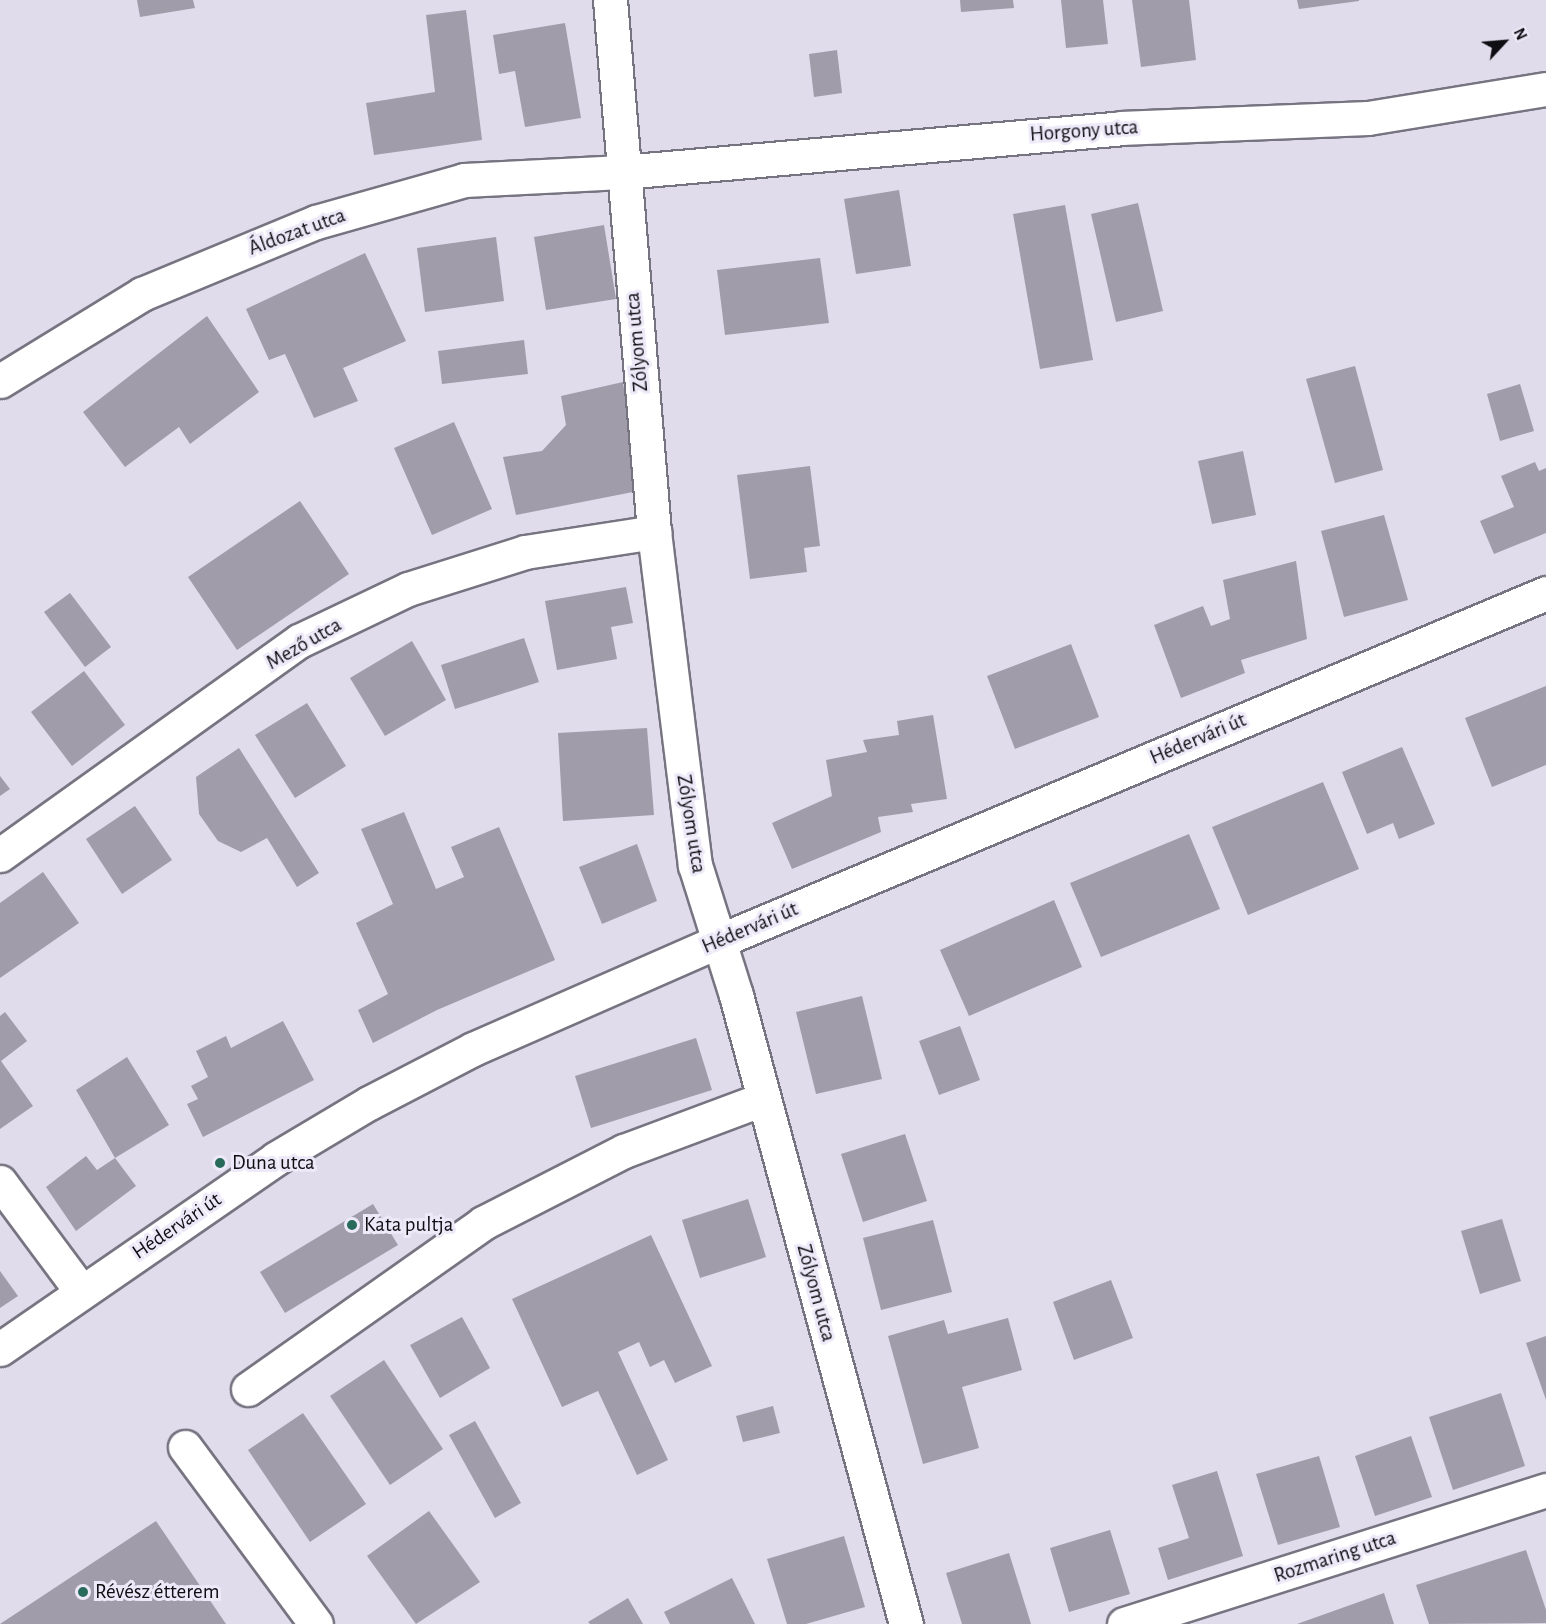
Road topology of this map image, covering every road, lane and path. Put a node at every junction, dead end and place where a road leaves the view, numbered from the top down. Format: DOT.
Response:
graph roads {
  1 [pos="610,0"];
  2 [pos="1546,89"];
  3 [pos="622,172"];
  4 [pos="0,381"];
  5 [pos="654,531"];
  6 [pos="1546,593"];
  7 [pos="0,855"];
  8 [pos="719,941"];
  9 [pos="764,1099"];
  10 [pos="0,1182"];
  11 [pos="81,1291"];
  12 [pos="0,1348"];
  13 [pos="248,1389"];
  14 [pos="184,1447"];
  15 [pos="1546,1490"];
  16 [pos="316,1624"];
  17 [pos="906,1624"];
  18 [pos="1124,1624"];
  1 -- 3 [label="street, Zólyom utca"];
  2 -- 3 [label="street, Horgony utca"];
  3 -- 4 [label="street, Áldozat utca"];
  3 -- 5 [label="street, Zólyom utca"];
  5 -- 7 [label="street, Mező utca"];
  5 -- 8 [label="street, Zólyom utca"];
  6 -- 8 [label="street, Hédervári út"];
  8 -- 9 [label="street, Zólyom utca"];
  8 -- 11 [label="street, Hédervári út"];
  9 -- 13 [label="street"];
  9 -- 17 [label="street, Zólyom utca"];
  10 -- 11 [label="street"];
  11 -- 12 [label="street, Hédervári út"];
  14 -- 16 [label="street"];
  15 -- 18 [label="street, Rozmaring utca"];
}
